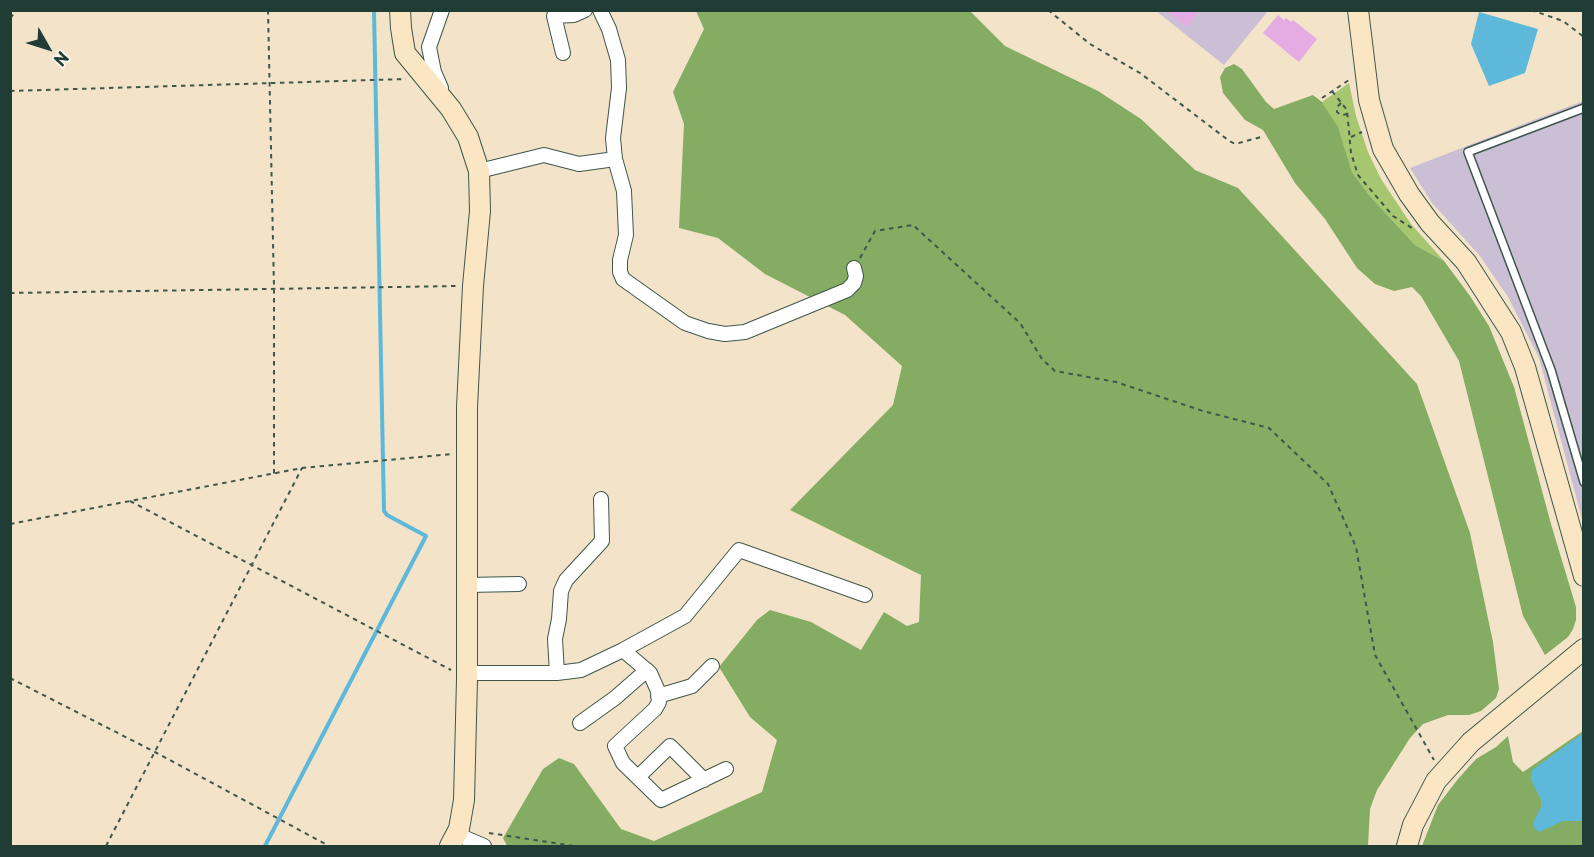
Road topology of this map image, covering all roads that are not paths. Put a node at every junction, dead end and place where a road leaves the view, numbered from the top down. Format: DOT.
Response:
graph roads {
  1 [pos="400,10"];
  2 [pos="442,10"];
  3 [pos="585,10"];
  4 [pos="600,10"];
  5 [pos="1358,10"];
  6 [pos="562,53"];
  7 [pos="447,102"];
  8 [pos="1584,108"];
  9 [pos="615,159"];
  10 [pos="479,171"];
  11 [pos="854,268"];
  12 [pos="1584,482"];
  13 [pos="601,499"];
  14 [pos="1584,576"];
  15 [pos="519,584"];
  16 [pos="466,585"];
  17 [pos="865,595"];
  18 [pos="1584,649"];
  19 [pos="623,650"];
  20 [pos="711,666"];
  21 [pos="647,670"];
  22 [pos="557,673"];
  23 [pos="466,676"];
  24 [pos="658,696"];
  25 [pos="580,723"];
  26 [pos="726,769"];
  27 [pos="638,777"];
  28 [pos="704,780"];
  29 [pos="455,836"];
  30 [pos="484,846"];
  31 [pos="1407,846"];
  1 -- 7 [label="street"];
  2 -- 7 [label="street"];
  3 -- 6 [label="street"];
  4 -- 9 [label="street"];
  5 -- 14 [label="street"];
  7 -- 10 [label="street"];
  8 -- 12 [label="lane"];
  9 -- 10 [label="street"];
  9 -- 11 [label="street"];
  10 -- 16 [label="street"];
  13 -- 22 [label="street"];
  15 -- 16 [label="street"];
  16 -- 23 [label="street"];
  17 -- 19 [label="street"];
  18 -- 31 [label="street"];
  19 -- 21 [label="street"];
  19 -- 22 [label="street"];
  20 -- 24 [label="street"];
  21 -- 24 [label="street"];
  21 -- 25 [label="street"];
  22 -- 23 [label="street"];
  23 -- 29 [label="street"];
  24 -- 27 [label="street"];
  26 -- 28 [label="street"];
  27 -- 28 [label="street"];
  27 -- 28 [label="street"];
  29 -- 30 [label="street"];
}
